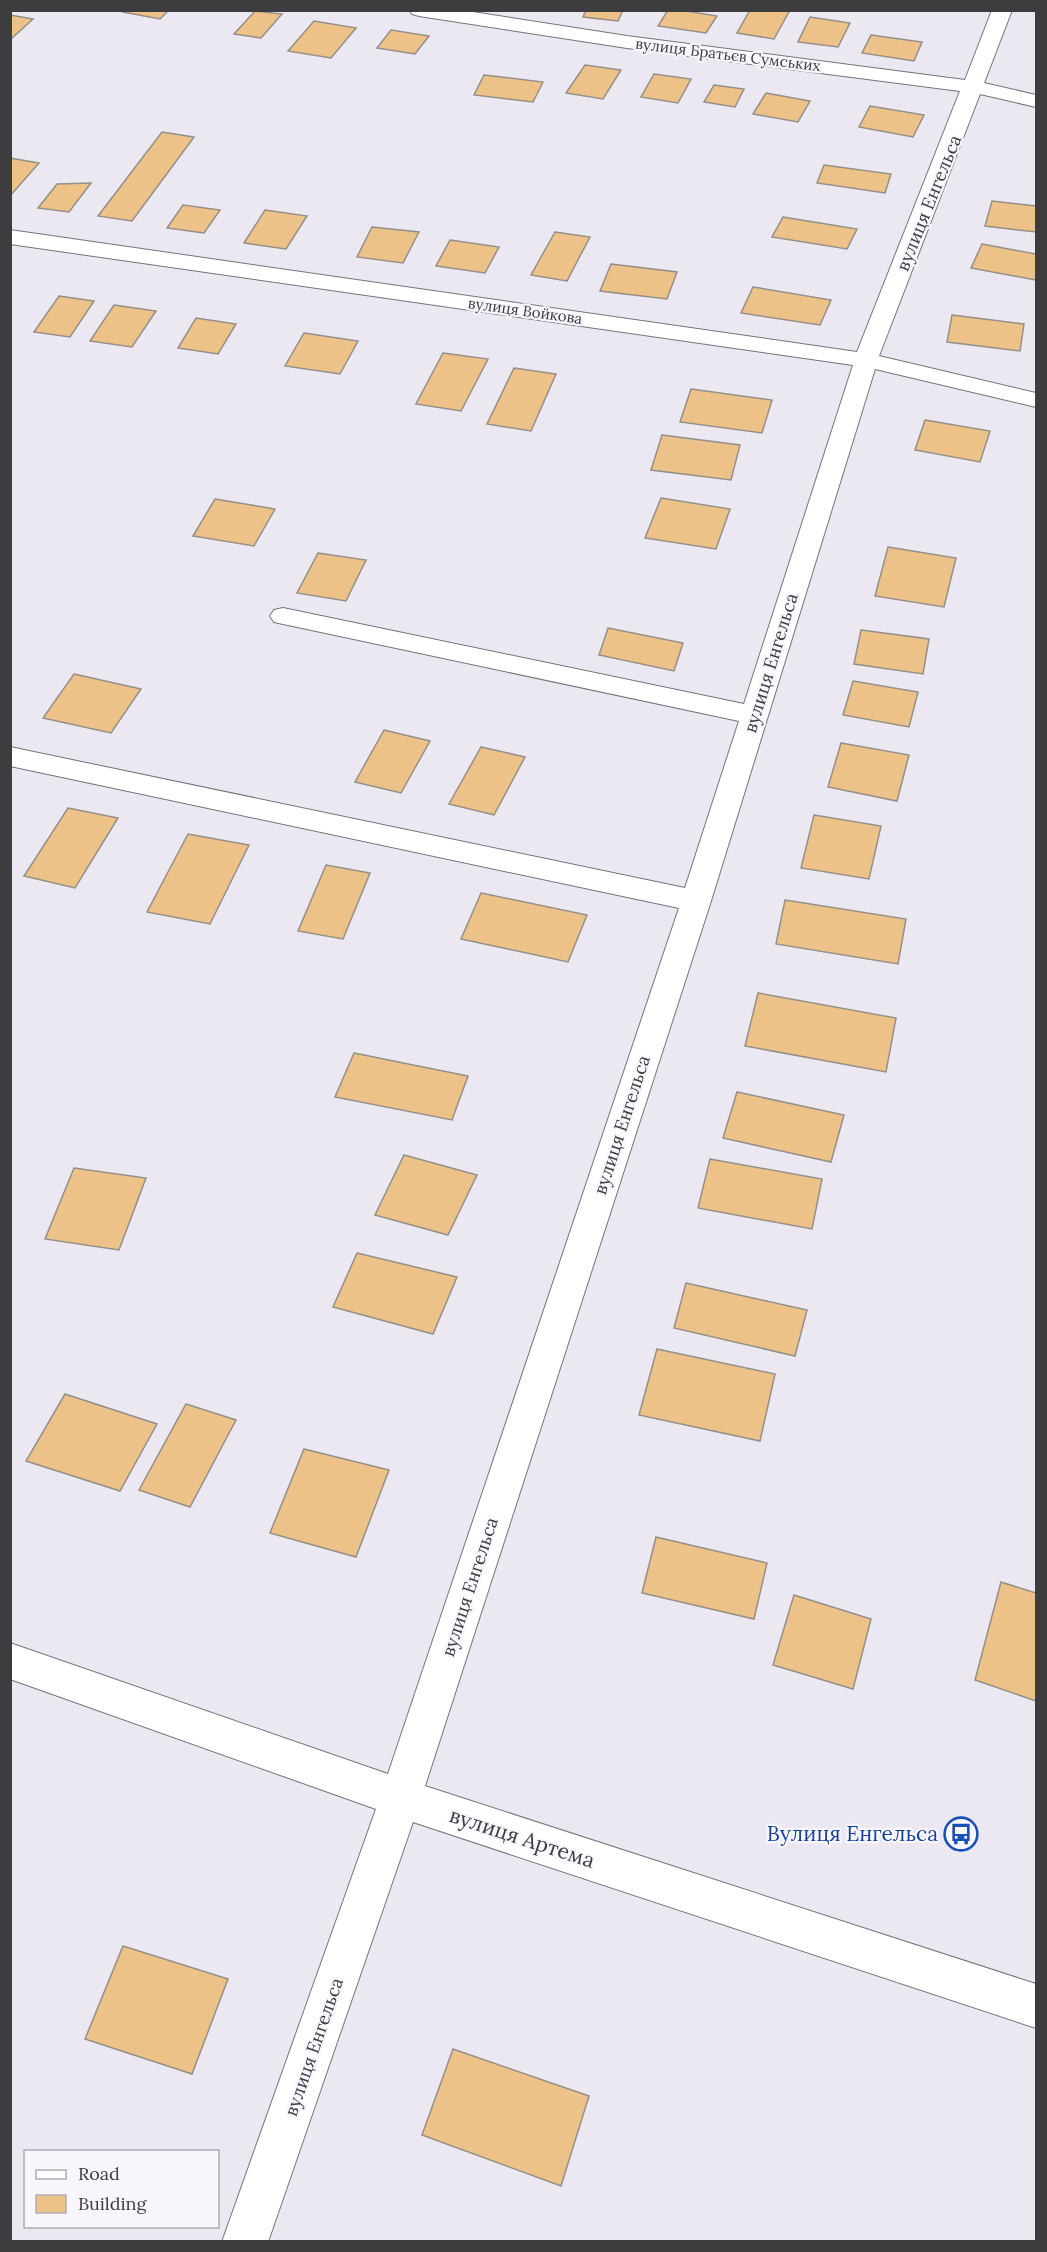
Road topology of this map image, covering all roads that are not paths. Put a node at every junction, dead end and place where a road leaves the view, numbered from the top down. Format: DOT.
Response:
graph roads {
  1 [pos="419,10"];
  2 [pos="1002,10"];
  3 [pos="975,87"];
  4 [pos="1036,101"];
  5 [pos="10,237"];
  6 [pos="866,360"];
  7 [pos="1036,400"];
  8 [pos="283,616"];
  9 [pos="755,715"];
  10 [pos="10,756"];
  11 [pos="696,902"];
  12 [pos="10,1661"];
  13 [pos="401,1798"];
  14 [pos="1036,2006"];
  15 [pos="246,2241"];
  1 -- 3 [label="street, вулиця Братьєв Сумських"];
  2 -- 3 [label="street, вулиця Енгельса"];
  3 -- 4 [label="street, вулиця Братьєв Сумських"];
  3 -- 6 [label="street, вулиця Енгельса"];
  5 -- 6 [label="street, вулиця Войкова"];
  6 -- 7 [label="street, вулиця Войкова"];
  6 -- 9 [label="street, вулиця Енгельса"];
  8 -- 9 [label="street"];
  9 -- 11 [label="street, вулиця Енгельса"];
  10 -- 11 [label="street"];
  11 -- 13 [label="street, вулиця Енгельса"];
  12 -- 13 [label="street, вулиця Артема"];
  13 -- 14 [label="street, вулиця Артема"];
  13 -- 15 [label="street, вулиця Енгельса"];
}
